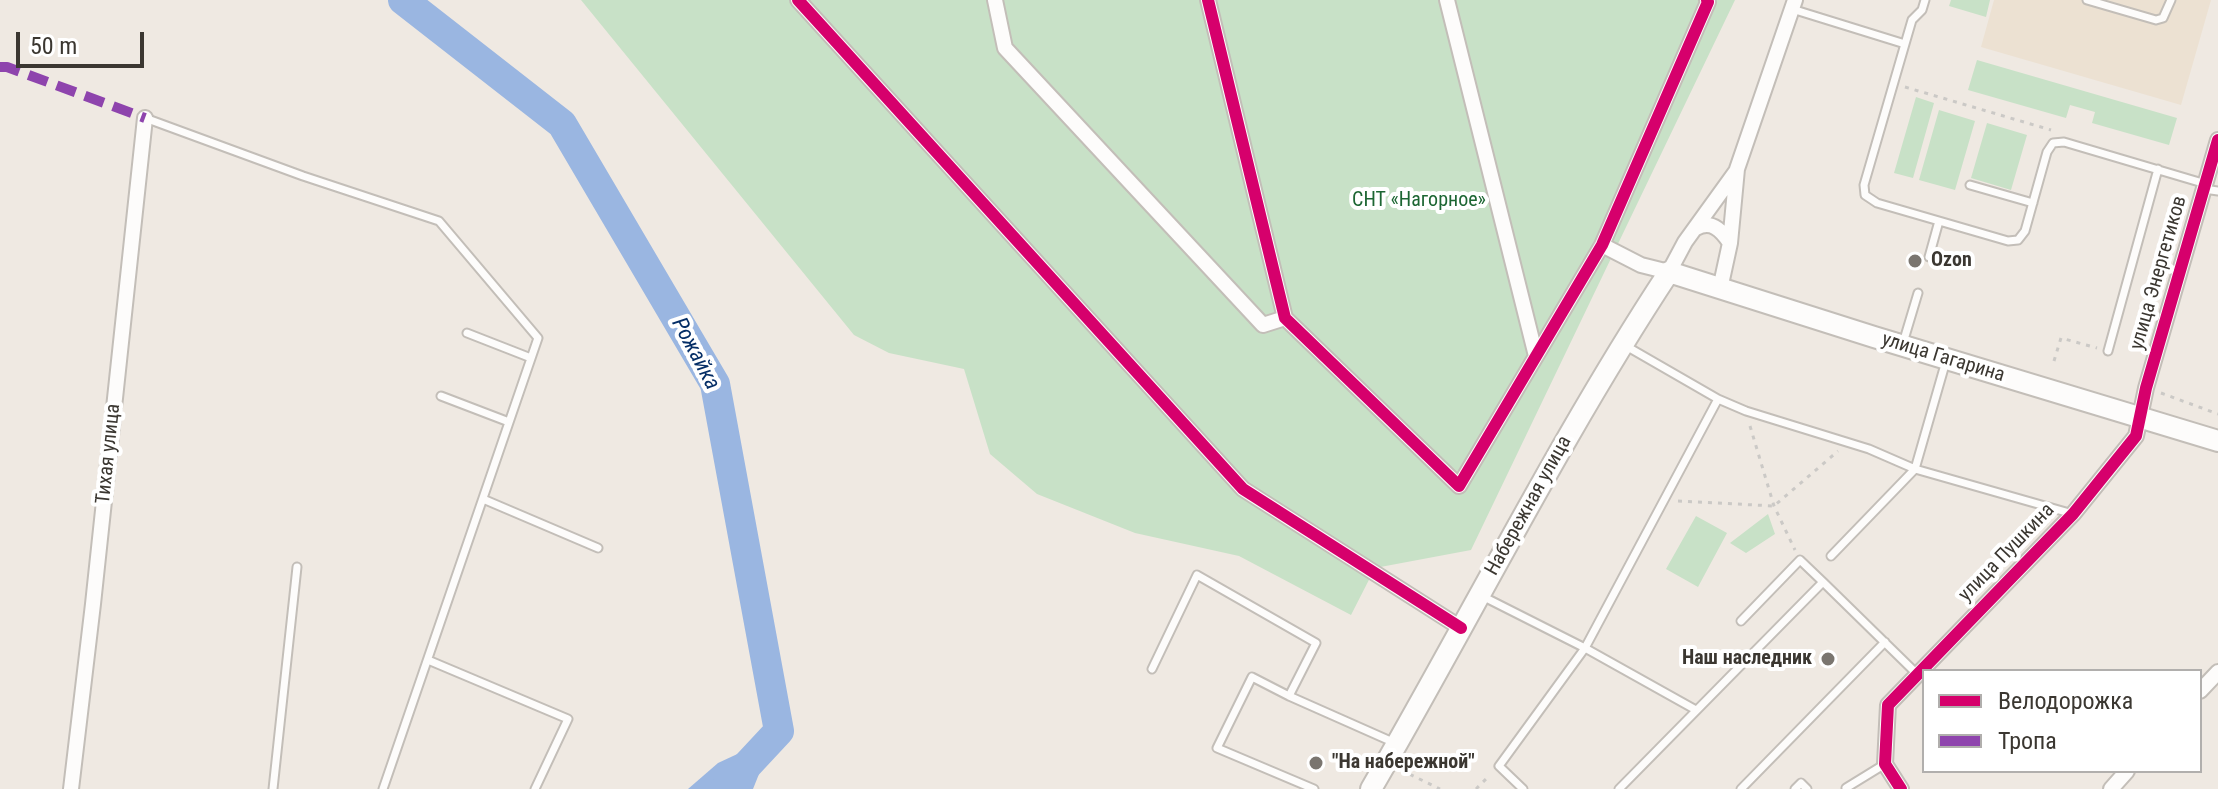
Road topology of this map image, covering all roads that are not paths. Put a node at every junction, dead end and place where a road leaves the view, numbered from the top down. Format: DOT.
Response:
graph roads {
  1 [pos="798,0"];
  2 [pos="995,0"];
  3 [pos="1208,0"];
  4 [pos="1447,0"];
  5 [pos="1707,0"];
  6 [pos="1925,0"];
  7 [pos="2087,0"];
  8 [pos="2171,0"];
  9 [pos="1793,5"];
  10 [pos="1905,44"];
  11 [pos="145,118"];
  12 [pos="2218,140"];
  13 [pos="1737,169"];
  14 [pos="2158,169"];
  15 [pos="1970,185"];
  16 [pos="2209,188"];
  17 [pos="2033,203"];
  18 [pos="1939,221"];
  19 [pos="1696,228"];
  20 [pos="1730,243"];
  21 [pos="1602,245"];
  22 [pos="1929,257"];
  23 [pos="1669,272"];
  24 [pos="1720,289"];
  25 [pos="1918,293"];
  26 [pos="1285,318"];
  27 [pos="467,333"];
  28 [pos="1622,344"];
  29 [pos="1903,346"];
  30 [pos="2108,351"];
  31 [pos="1536,356"];
  32 [pos="531,358"];
  33 [pos="1946,359"];
  34 [pos="441,396"];
  35 [pos="1718,399"];
  36 [pos="2141,417"];
  37 [pos="509,422"];
  38 [pos="2218,441"];
  39 [pos="1915,469"];
  40 [pos="483,499"];
  41 [pos="2073,514"];
  42 [pos="598,548"];
  43 [pos="1831,556"];
  44 [pos="297,567"];
  45 [pos="1823,582"];
  46 [pos="1480,595"];
  47 [pos="1741,621"];
  48 [pos="1461,628"];
  49 [pos="1885,642"];
  50 [pos="1585,648"];
  51 [pos="428,660"];
  52 [pos="1152,669"];
  53 [pos="2218,672"];
  54 [pos="1917,674"];
  55 [pos="2202,689"];
  56 [pos="1289,696"];
  57 [pos="1696,710"];
  58 [pos="1392,753"];
  59 [pos="1885,764"];
  60 [pos="2125,773"];
  61 [pos="1846,788"];
  62 [pos="71,789"];
  63 [pos="273,789"];
  64 [pos="383,789"];
  65 [pos="535,789"];
  66 [pos="1314,789"];
  67 [pos="1371,789"];
  68 [pos="1523,789"];
  69 [pos="1619,789"];
  70 [pos="1741,789"];
  71 [pos="1795,789"];
  72 [pos="1807,789"];
  73 [pos="1901,789"];
  74 [pos="2111,789"];
  1 -- 48 [label="street"];
  2 -- 26 [label="street"];
  3 -- 26 [label="street"];
  4 -- 31 [label="street"];
  5 -- 21 [label="street"];
  6 -- 10 [label="lane"];
  7 -- 8 [label="lane"];
  9 -- 10 [label="lane"];
  9 -- 13 [label="street, Набережная улица"];
  10 -- 18 [label="lane"];
  11 -- 32 [label="lane"];
  11 -- 62 [label="street, Тихая улица"];
  12 -- 16 [label="street, улица Энергетиков"];
  13 -- 19 [label="street, Набережная улица"];
  13 -- 20 [label="street, Набережная улица"];
  14 -- 16 [label="lane"];
  14 -- 17 [label="lane"];
  14 -- 30 [label="lane"];
  15 -- 17 [label="lane"];
  16 -- 36 [label="street, улица Энергетиков"];
  17 -- 18 [label="lane"];
  18 -- 22 [label="lane"];
  19 -- 20 [label="street"];
  19 -- 23 [label="street, Набережная улица"];
  20 -- 24 [label="street, Набережная улица"];
  21 -- 23 [label="street"];
  21 -- 31 [label="street"];
  23 -- 24 [label="street, улица Гагарина"];
  23 -- 28 [label="street, Набережная улица"];
  24 -- 29 [label="street, улица Гагарина"];
  25 -- 29 [label="lane"];
  26 -- 31 [label="street"];
  27 -- 32 [label="lane"];
  28 -- 35 [label="lane"];
  28 -- 46 [label="street, Набережная улица"];
  29 -- 33 [label="street, улица Гагарина"];
  32 -- 37 [label="lane"];
  33 -- 36 [label="street, улица Гагарина"];
  33 -- 39 [label="lane"];
  34 -- 37 [label="lane"];
  35 -- 39 [label="lane"];
  35 -- 50 [label="lane"];
  36 -- 38 [label="street, улица Гагарина"];
  36 -- 41 [label="street, улица Пушкина"];
  37 -- 40 [label="lane"];
  39 -- 41 [label="lane"];
  39 -- 43 [label="lane"];
  40 -- 42 [label="lane"];
  40 -- 51 [label="lane"];
  41 -- 54 [label="street, улица Пушкина"];
  44 -- 63 [label="lane"];
  45 -- 47 [label="lane"];
  45 -- 49 [label="lane"];
  45 -- 57 [label="lane"];
  46 -- 48 [label="street, Набережная улица"];
  46 -- 50 [label="lane"];
  48 -- 58 [label="street, Набережная улица"];
  49 -- 54 [label="lane"];
  49 -- 70 [label="lane"];
  50 -- 57 [label="lane"];
  50 -- 68 [label="lane"];
  51 -- 64 [label="lane"];
  51 -- 65 [label="lane"];
  52 -- 56 [label="lane"];
  53 -- 55 [label="street"];
  54 -- 59 [label="street, улица Пушкина"];
  56 -- 58 [label="lane"];
  56 -- 66 [label="lane"];
  57 -- 69 [label="lane"];
  58 -- 67 [label="street, Набережная улица"];
  59 -- 61 [label="lane"];
  59 -- 73 [label="street"];
  60 -- 74 [label="street"];
  71 -- 72 [label="lane"];
}
